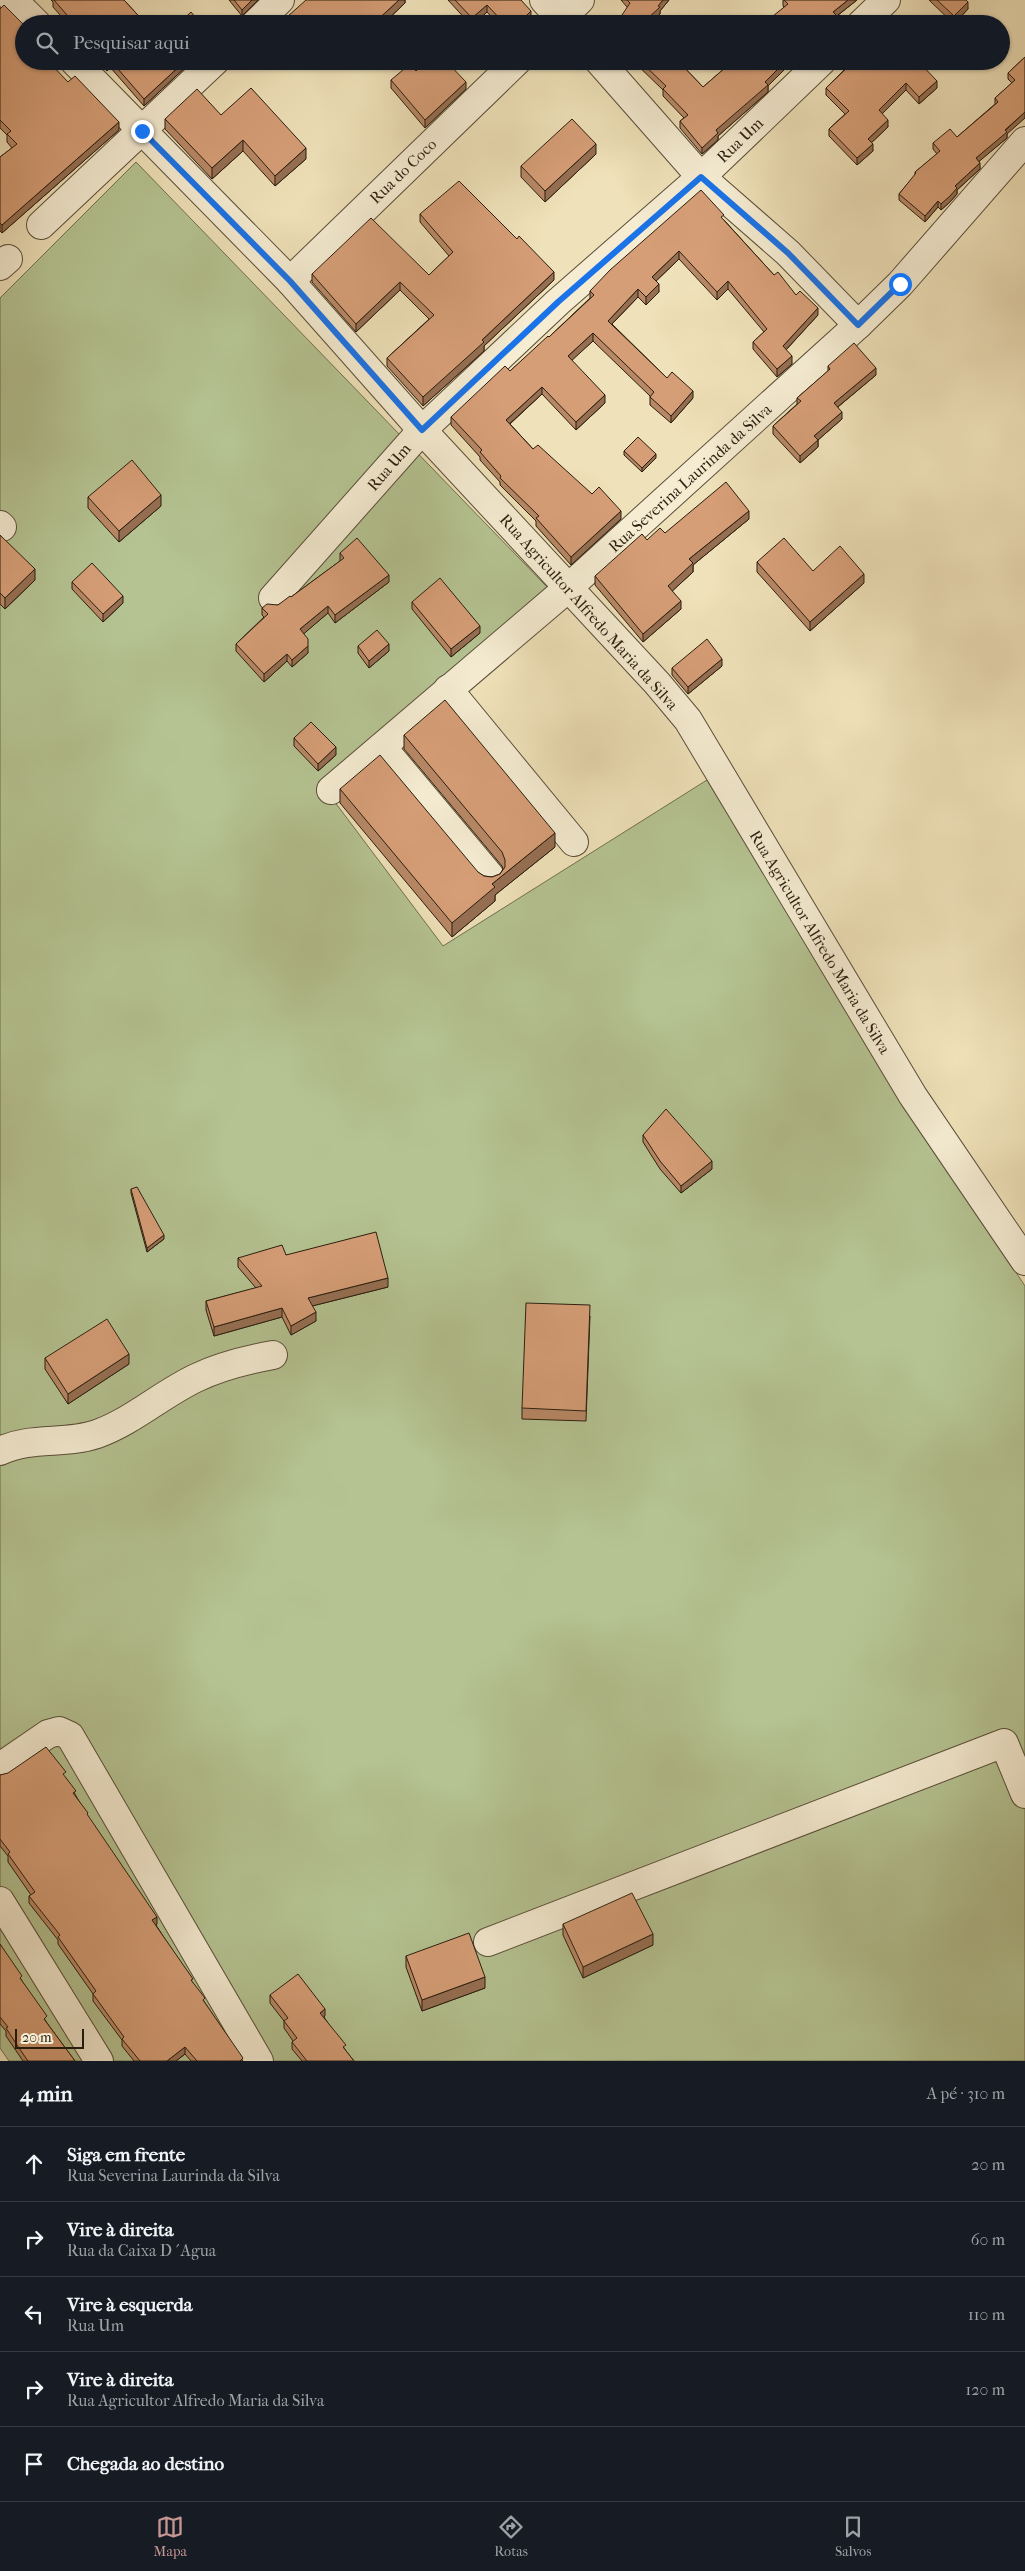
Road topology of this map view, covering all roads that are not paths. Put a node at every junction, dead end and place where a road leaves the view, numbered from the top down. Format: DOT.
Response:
graph roads {
  1 [pos="13,0"];
  2 [pos="280,0"];
  3 [pos="580,0"];
  4 [pos="886,0"];
  5 [pos="28,15"];
  6 [pos="264,15"];
  7 [pos="558,15"];
  8 [pos="870,15"];
  9 [pos="83,70"];
  10 [pos="206,70"];
  11 [pos="508,70"];
  12 [pos="607,70"];
  13 [pos="813,70"];
  14 [pos="142,131"];
  15 [pos="1025,141"];
  16 [pos="701,177"];
  17 [pos="41,226"];
  18 [pos="290,281"];
  19 [pos="858,325"];
  20 [pos="422,430"];
  21 [pos="568,588"];
  22 [pos="273,598"];
  23 [pos="448,689"];
  24 [pos="382,747"];
  25 [pos="331,790"];
  26 [pos="574,842"];
  27 [pos="490,876"];
  28 [pos="1025,1261"];
  29 [pos="273,1355"];
  30 [pos="0,1451"];
  31 [pos="0,1767"];
  32 [pos="1025,1794"];
  33 [pos="0,1901"];
  34 [pos="488,1942"];
  35 [pos="99,2061"];
  36 [pos="260,2061"];
  1 -- 5 [label="street"];
  2 -- 6 [label="street"];
  3 -- 7 [label="street"];
  4 -- 8 [label="street"];
  9 -- 14 [label="street, Rua Agricultor Alfredo Maria da Silva"];
  10 -- 14 [label="street"];
  11 -- 18 [label="street, Rua do Coco"];
  12 -- 16 [label="street"];
  13 -- 16 [label="street, Rua Um"];
  14 -- 17 [label="street"];
  14 -- 18 [label="street, Rua Agricultor Alfredo Maria da Silva"];
  15 -- 19 [label="street, Rua Severina Laurinda da Silva"];
  16 -- 19 [label="street"];
  16 -- 20 [label="street, Rua Um"];
  18 -- 20 [label="street, Rua Agricultor Alfredo Maria da Silva"];
  19 -- 21 [label="street, Rua Severina Laurinda da Silva"];
  20 -- 21 [label="street, Rua Agricultor Alfredo Maria da Silva"];
  20 -- 22 [label="street, Rua Um"];
  21 -- 23 [label="street, Rua Severina Laurinda da Silva"];
  21 -- 28 [label="street, Rua Agricultor Alfredo Maria da Silva"];
  23 -- 24 [label="street, Rua Severina Laurinda da Silva"];
  23 -- 26 [label="street"];
  24 -- 25 [label="street, Rua Severina Laurinda da Silva"];
  24 -- 27 [label="street"];
  29 -- 30 [label="street"];
  31 -- 36 [label="street"];
  32 -- 34 [label="street"];
  33 -- 35 [label="street"];
}
